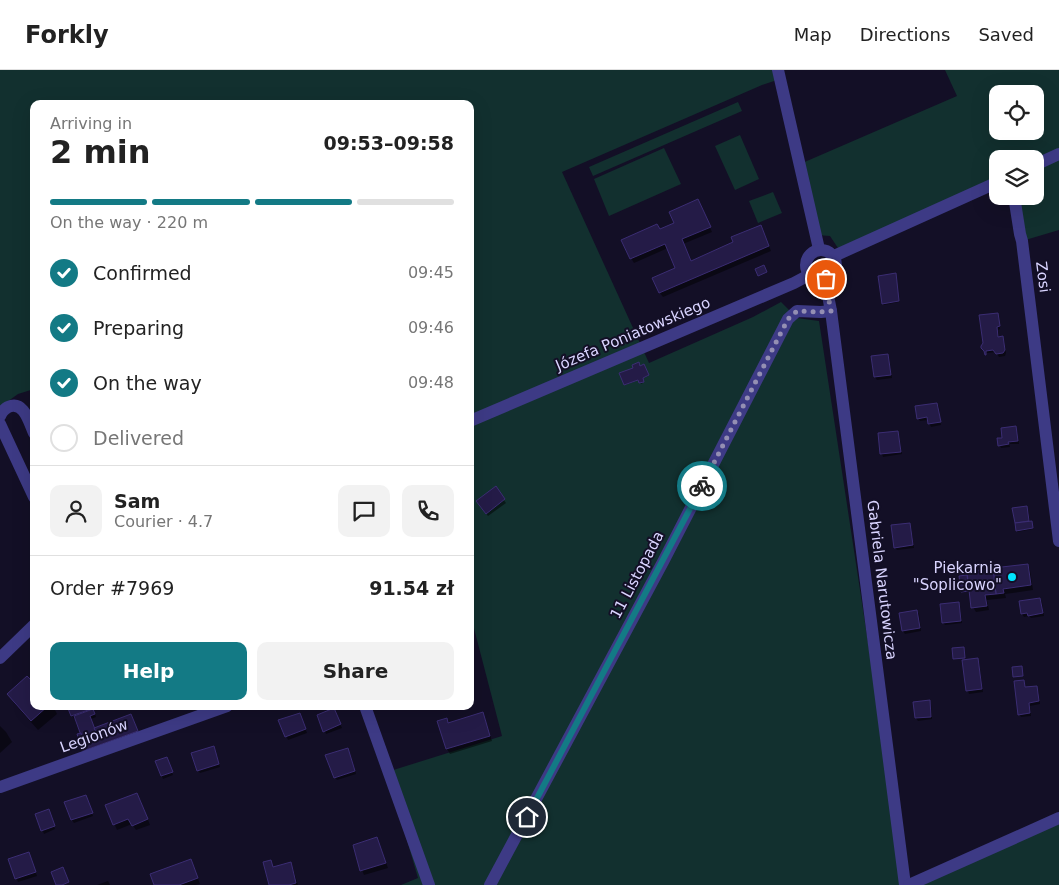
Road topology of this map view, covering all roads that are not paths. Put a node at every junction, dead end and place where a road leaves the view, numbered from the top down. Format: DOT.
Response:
graph roads {
  1 [pos="778,70"];
  2 [pos="1059,154"];
  3 [pos="1044,161"];
  4 [pos="989,186"];
  5 [pos="1015,205"];
  6 [pos="819,249"];
  7 [pos="834,256"];
  8 [pos="809,275"];
  9 [pos="825,280"];
  10 [pos="831,311"];
  11 [pos="0,416"];
  12 [pos="474,419"];
  13 [pos="0,424"];
  14 [pos="30,424"];
  15 [pos="30,488"];
  16 [pos="1059,541"];
  17 [pos="30,629"];
  18 [pos="0,658"];
  19 [pos="216,710"];
  20 [pos="366,710"];
  21 [pos="0,787"];
  22 [pos="1059,818"];
  23 [pos="429,885"];
  24 [pos="490,885"];
  25 [pos="907,885"];
  1 -- 6 [label="street"];
  2 -- 3 [label="street"];
  4 -- 7 [label="street"];
  5 -- 16 [label="street, Zosi"];
  6 -- 7 [label="street"];
  6 -- 8 [label="street"];
  7 -- 9 [label="street"];
  8 -- 9 [label="street"];
  8 -- 12 [label="street, Józefa Poniatowskiego"];
  9 -- 10 [label="street, Gabriela Narutowicza"];
  10 -- 24 [label="street, 11 Listopada"];
  10 -- 25 [label="street, Gabriela Narutowicza"];
  11 -- 14 [label="street"];
  13 -- 15 [label="street"];
  17 -- 18 [label="street"];
  19 -- 21 [label="street, Legionów"];
  20 -- 23 [label="street"];
  22 -- 25 [label="street"];
}
